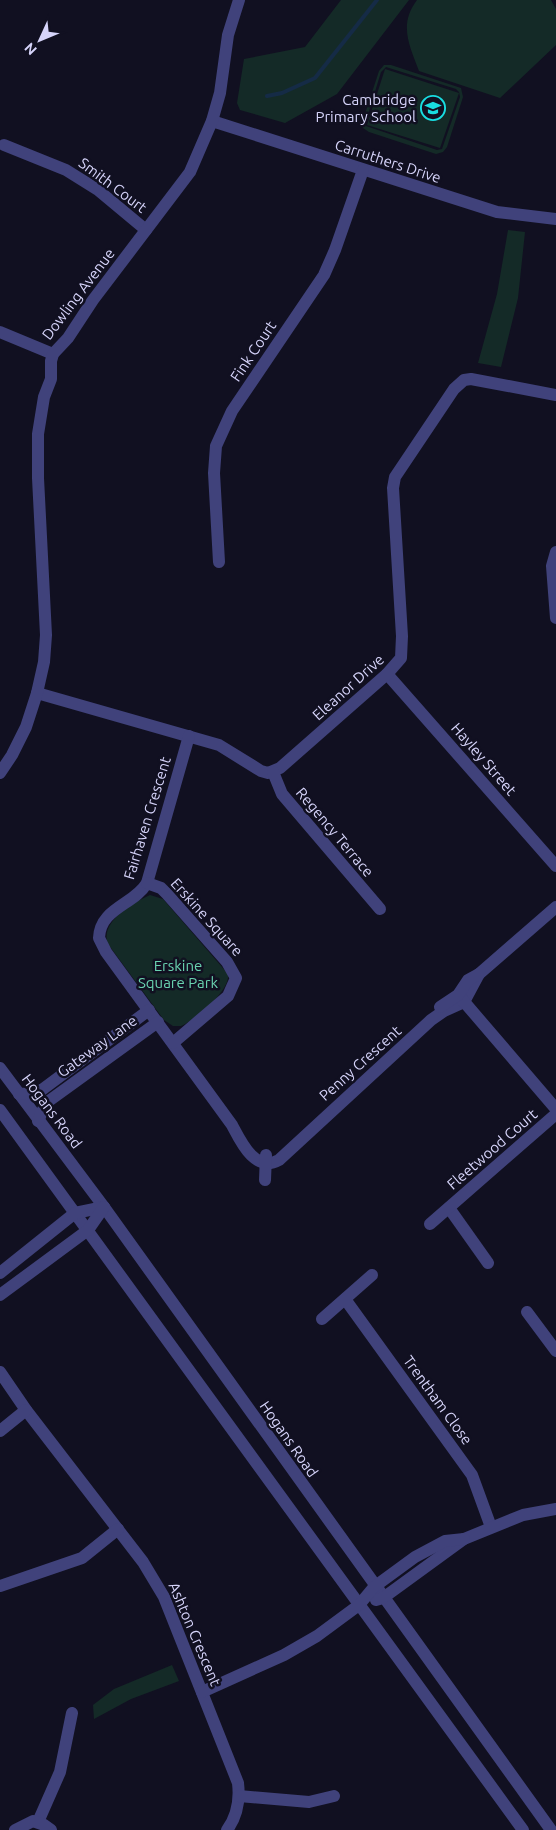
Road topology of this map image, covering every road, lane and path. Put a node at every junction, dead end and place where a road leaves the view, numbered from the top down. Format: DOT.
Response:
graph roads {
  1 [pos="239,0"];
  2 [pos="212,121"];
  3 [pos="4,145"];
  4 [pos="363,170"];
  5 [pos="556,219"];
  6 [pos="146,230"];
  7 [pos="0,332"];
  8 [pos="53,354"];
  9 [pos="556,395"];
  10 [pos="556,552"];
  11 [pos="219,562"];
  12 [pos="556,618"];
  13 [pos="388,674"];
  14 [pos="37,693"];
  15 [pos="189,736"];
  16 [pos="273,772"];
  17 [pos="0,773"];
  18 [pos="556,866"];
  19 [pos="147,883"];
  20 [pos="556,907"];
  21 [pos="380,909"];
  22 [pos="461,998"];
  23 [pos="149,1010"];
  24 [pos="158,1022"];
  25 [pos="173,1043"];
  26 [pos="0,1068"];
  27 [pos="19,1094"];
  28 [pos="556,1109"];
  29 [pos="0,1110"];
  30 [pos="556,1114"];
  31 [pos="38,1121"];
  32 [pos="266,1159"];
  33 [pos="265,1180"];
  34 [pos="104,1207"];
  35 [pos="448,1208"];
  36 [pos="75,1213"];
  37 [pos="430,1224"];
  38 [pos="88,1230"];
  39 [pos="488,1265"];
  40 [pos="2,1271"];
  41 [pos="372,1275"];
  42 [pos="15,1284"];
  43 [pos="0,1295"];
  44 [pos="345,1299"];
  45 [pos="527,1312"];
  46 [pos="322,1319"];
  47 [pos="556,1351"];
  48 [pos="0,1372"];
  49 [pos="26,1410"];
  50 [pos="0,1430"];
  51 [pos="556,1509"];
  52 [pos="491,1527"];
  53 [pos="118,1529"];
  54 [pos="464,1539"];
  55 [pos="0,1586"];
  56 [pos="374,1587"];
  57 [pos="383,1598"];
  58 [pos="359,1605"];
  59 [pos="202,1692"];
  60 [pos="72,1713"];
  61 [pos="240,1796"];
  62 [pos="334,1796"];
  63 [pos="38,1822"];
  64 [pos="15,1830"];
  65 [pos="51,1830"];
  66 [pos="227,1830"];
  67 [pos="523,1830"];
  68 [pos="551,1830"];
  1 -- 2 [label="street, Dowling Avenue"];
  2 -- 4 [label="street, Carruthers Drive"];
  2 -- 6 [label="street, Dowling Avenue"];
  3 -- 6 [label="street, Smith Court"];
  4 -- 5 [label="street, Carruthers Drive"];
  4 -- 11 [label="street, Fink Court"];
  6 -- 8 [label="street, Dowling Avenue"];
  7 -- 8 [label="street"];
  8 -- 14 [label="street, Dowling Avenue"];
  9 -- 13 [label="street, Eleanor Drive"];
  10 -- 12 [label="street"];
  13 -- 16 [label="street, Eleanor Drive"];
  13 -- 18 [label="street, Hayley Street"];
  14 -- 15 [label="street"];
  14 -- 17 [label="street, Dowling Avenue"];
  15 -- 16 [label="street"];
  15 -- 19 [label="street, Fairhaven Crescent"];
  16 -- 21 [label="street, Regency Terrace"];
  19 -- 23 [label="street, Fairhaven Crescent"];
  19 -- 25 [label="street, Erskine Square"];
  20 -- 22 [label="street, Penny Crescent"];
  22 -- 28 [label="street"];
  22 -- 32 [label="street, Penny Crescent"];
  23 -- 24 [label="street, Fairhaven Crescent"];
  23 -- 27 [label="street, Gateway Lane"];
  24 -- 25 [label="street"];
  24 -- 31 [label="street, Gateway Lane"];
  25 -- 32 [label="street"];
  26 -- 27 [label="street, Hogans Road"];
  27 -- 31 [label="street, Hogans Road"];
  29 -- 36 [label="street"];
  30 -- 35 [label="street, Fleetwood Court"];
  31 -- 34 [label="street, Hogans Road"];
  32 -- 33 [label="street"];
  34 -- 36 [label="street"];
  34 -- 38 [label="street"];
  34 -- 56 [label="street, Hogans Road"];
  35 -- 37 [label="street, Fleetwood Court"];
  35 -- 39 [label="street, Fleetwood Court"];
  36 -- 38 [label="street"];
  36 -- 40 [label="street"];
  38 -- 42 [label="street"];
  38 -- 58 [label="street"];
  40 -- 42 [label="street"];
  41 -- 44 [label="street"];
  42 -- 43 [label="street"];
  44 -- 46 [label="street"];
  44 -- 52 [label="street, Trentham Close"];
  45 -- 47 [label="street"];
  48 -- 49 [label="street, Ashton Crescent"];
  49 -- 50 [label="street"];
  49 -- 53 [label="street, Ashton Crescent"];
  51 -- 52 [label="street"];
  52 -- 54 [label="street"];
  53 -- 55 [label="street"];
  53 -- 59 [label="street, Ashton Crescent"];
  54 -- 56 [label="street"];
  54 -- 57 [label="street"];
  56 -- 57 [label="street, Hogans Road"];
  56 -- 58 [label="street"];
  57 -- 58 [label="street"];
  57 -- 68 [label="street, Hogans Road"];
  58 -- 59 [label="street"];
  58 -- 67 [label="street"];
  59 -- 61 [label="street, Ashton Crescent"];
  60 -- 63 [label="street"];
  61 -- 62 [label="street"];
  61 -- 66 [label="street"];
  63 -- 64 [label="street"];
  63 -- 65 [label="street"];
}
